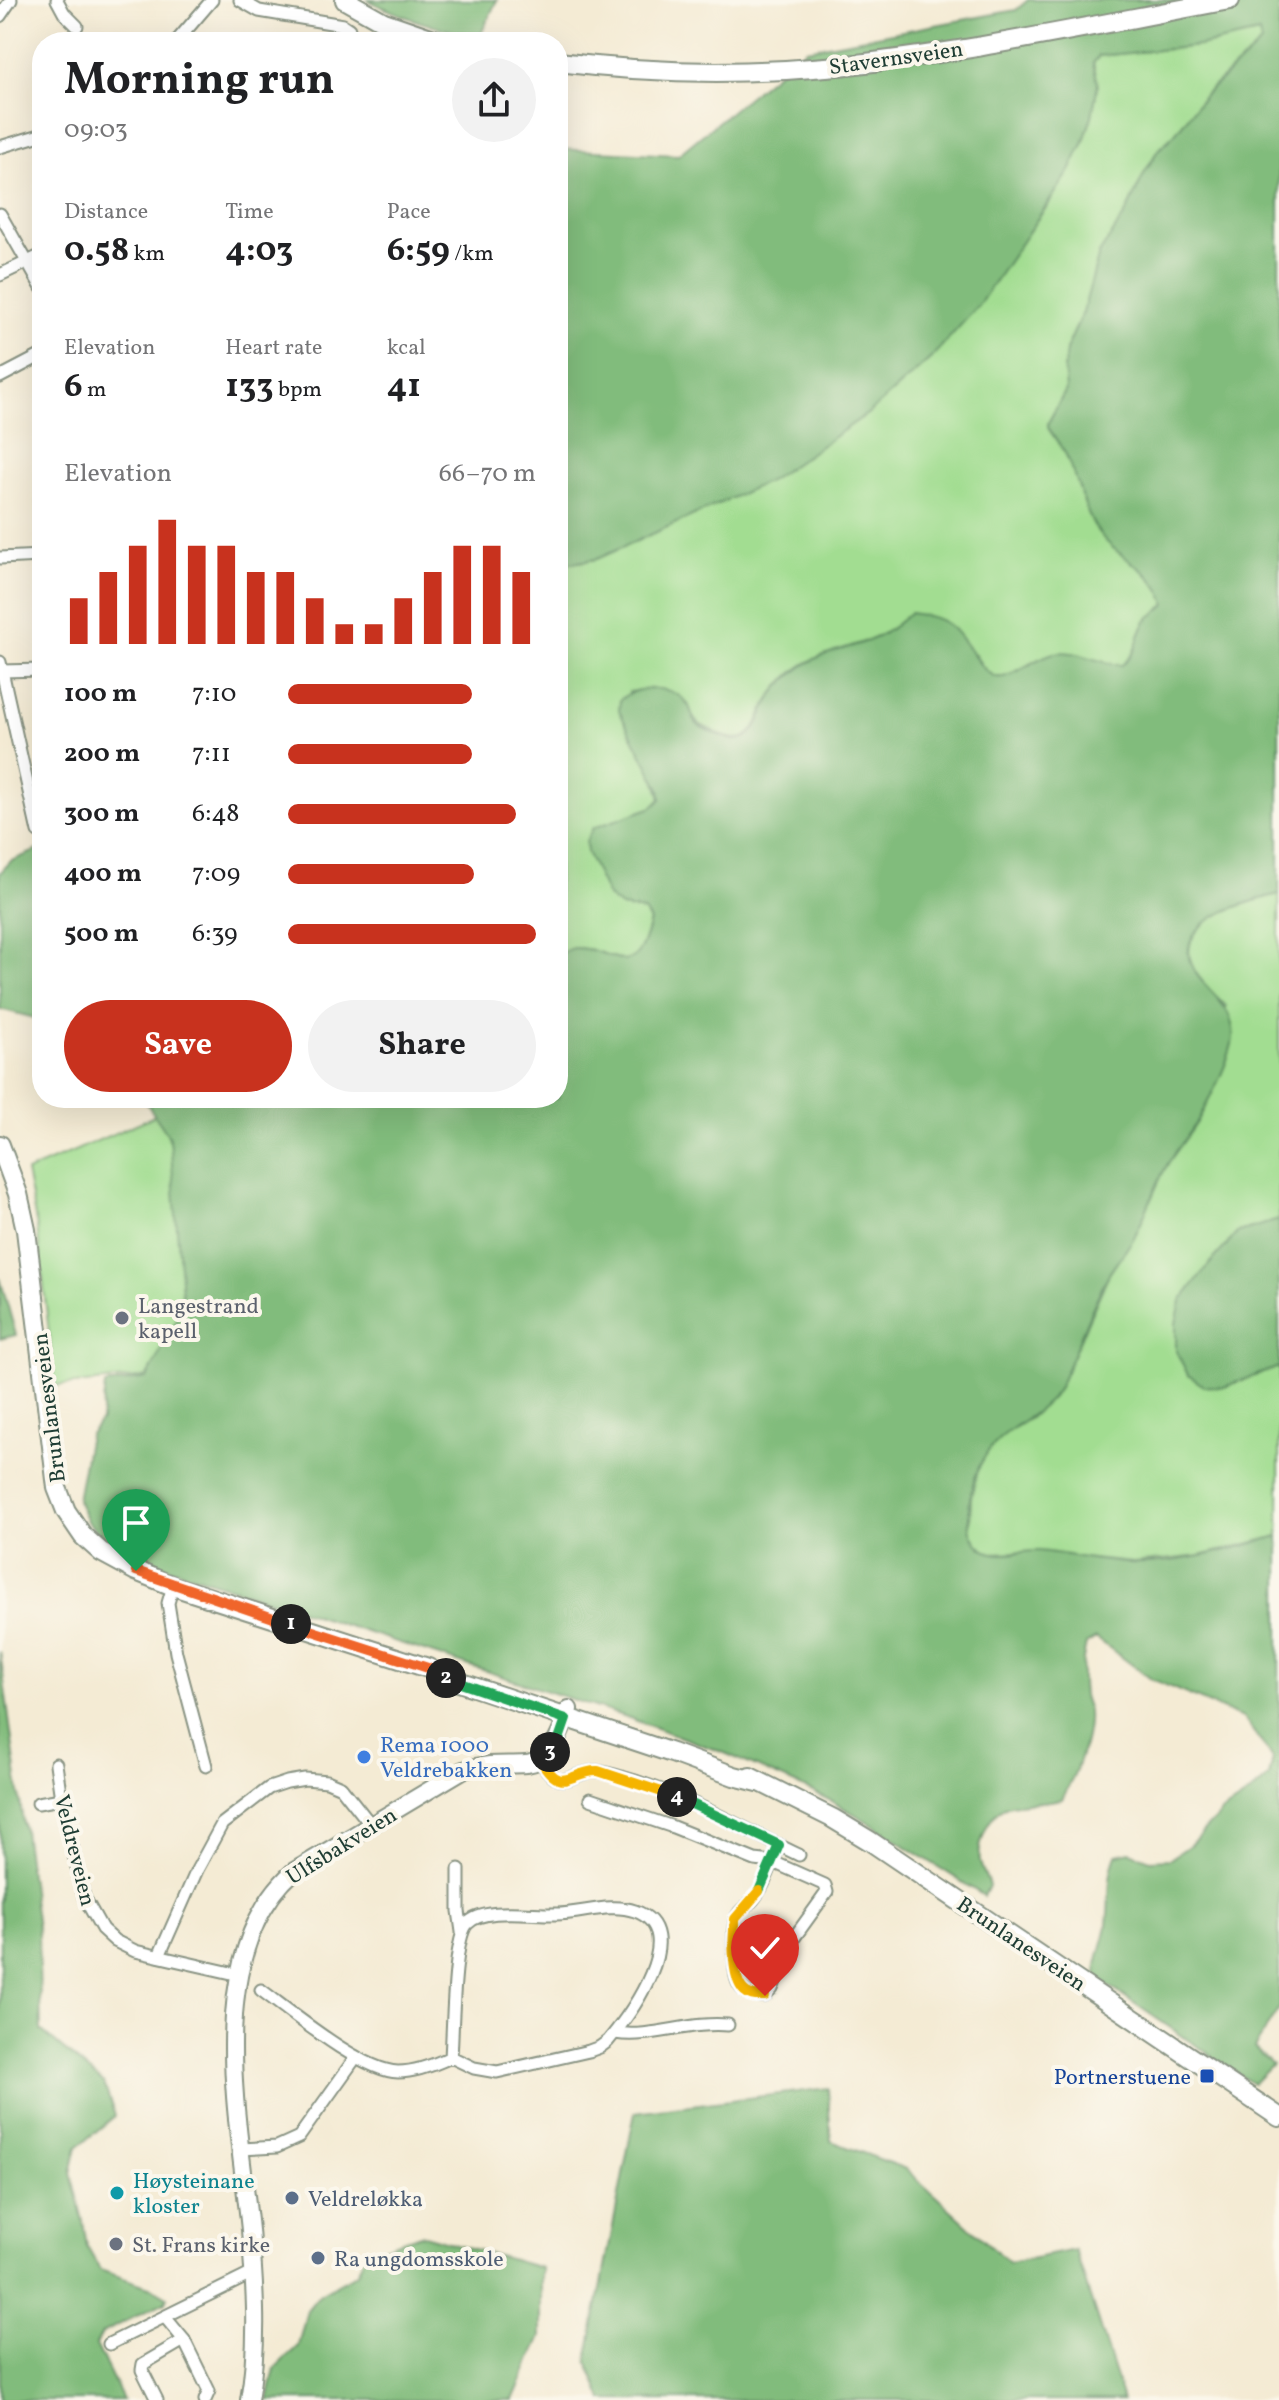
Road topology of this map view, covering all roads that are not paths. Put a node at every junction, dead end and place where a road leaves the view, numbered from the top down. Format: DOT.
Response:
graph roads {
  1 [pos="11,0"];
  2 [pos="57,0"];
  3 [pos="212,0"];
  4 [pos="240,0"];
  5 [pos="345,0"];
  6 [pos="1230,0"];
  7 [pos="0,16"];
  8 [pos="77,26"];
  9 [pos="185,32"];
  10 [pos="349,32"];
  11 [pos="413,32"];
  12 [pos="568,63"];
  13 [pos="32,137"];
  14 [pos="0,147"];
  15 [pos="0,214"];
  16 [pos="32,260"];
  17 [pos="28,262"];
  18 [pos="32,269"];
  19 [pos="0,275"];
  20 [pos="32,360"];
  21 [pos="0,377"];
  22 [pos="32,556"];
  23 [pos="0,558"];
  24 [pos="1,666"];
  25 [pos="32,669"];
  26 [pos="32,805"];
  27 [pos="0,1145"];
  28 [pos="173,1586"];
  29 [pos="568,1714"];
  30 [pos="540,1759"];
  31 [pos="56,1764"];
  32 [pos="206,1766"];
  33 [pos="61,1799"];
  34 [pos="590,1799"];
  35 [pos="38,1803"];
  36 [pos="371,1825"];
  37 [pos="779,1845"];
  38 [pos="799,1855"];
  39 [pos="773,1862"];
  40 [pos="459,1869"];
  41 [pos="462,1932"];
  42 [pos="159,1956"];
  43 [pos="240,1975"];
  44 [pos="261,1990"];
  45 [pos="728,2025"];
  46 [pos="615,2033"];
  47 [pos="356,2057"];
  48 [pos="451,2057"];
  49 [pos="1279,2117"];
  50 [pos="241,2149"];
  51 [pos="253,2273"];
  52 [pos="165,2317"];
  53 [pos="184,2340"];
  54 [pos="109,2344"];
  55 [pos="157,2400"];
  56 [pos="205,2400"];
  57 [pos="249,2400"];
  1 -- 7 [label="street"];
  2 -- 8 [label="street"];
  3 -- 9 [label="street"];
  4 -- 10 [label="street"];
  5 -- 11 [label="main road"];
  6 -- 12 [label="main road, Stavernsveien"];
  13 -- 14 [label="street"];
  15 -- 17 [label="street"];
  16 -- 17 [label="street"];
  17 -- 18 [label="street"];
  17 -- 19 [label="street"];
  20 -- 21 [label="street"];
  22 -- 23 [label="street"];
  24 -- 25 [label="street"];
  24 -- 26 [label="street"];
  27 -- 28 [label="main road, Brunlanesveien"];
  28 -- 29 [label="main road, Brunlanesveien"];
  28 -- 32 [label="street"];
  29 -- 30 [label="street"];
  29 -- 49 [label="main road, Brunlanesveien"];
  30 -- 36 [label="street, Ulfsbakveien"];
  30 -- 37 [label="street"];
  31 -- 33 [label="street, Veldreveien"];
  33 -- 35 [label="street"];
  33 -- 42 [label="street, Veldreveien"];
  34 -- 39 [label="street"];
  36 -- 42 [label="street"];
  36 -- 43 [label="street, Ulfsbakveien"];
  37 -- 38 [label="street"];
  37 -- 39 [label="street"];
  39 -- 39 [label="street"];
  40 -- 41 [label="street"];
  41 -- 46 [label="street"];
  41 -- 48 [label="street"];
  42 -- 43 [label="street, Veldreveien"];
  43 -- 50 [label="street, Ulfsbakveien"];
  44 -- 47 [label="street"];
  45 -- 46 [label="street"];
  46 -- 48 [label="street"];
  47 -- 48 [label="street"];
  47 -- 50 [label="street"];
  50 -- 51 [label="street, Ulfsbakveien"];
  51 -- 52 [label="street"];
  51 -- 57 [label="street, Ulfsbakveien"];
  52 -- 53 [label="street"];
  52 -- 54 [label="street"];
  53 -- 55 [label="street"];
  53 -- 56 [label="street"];
}
